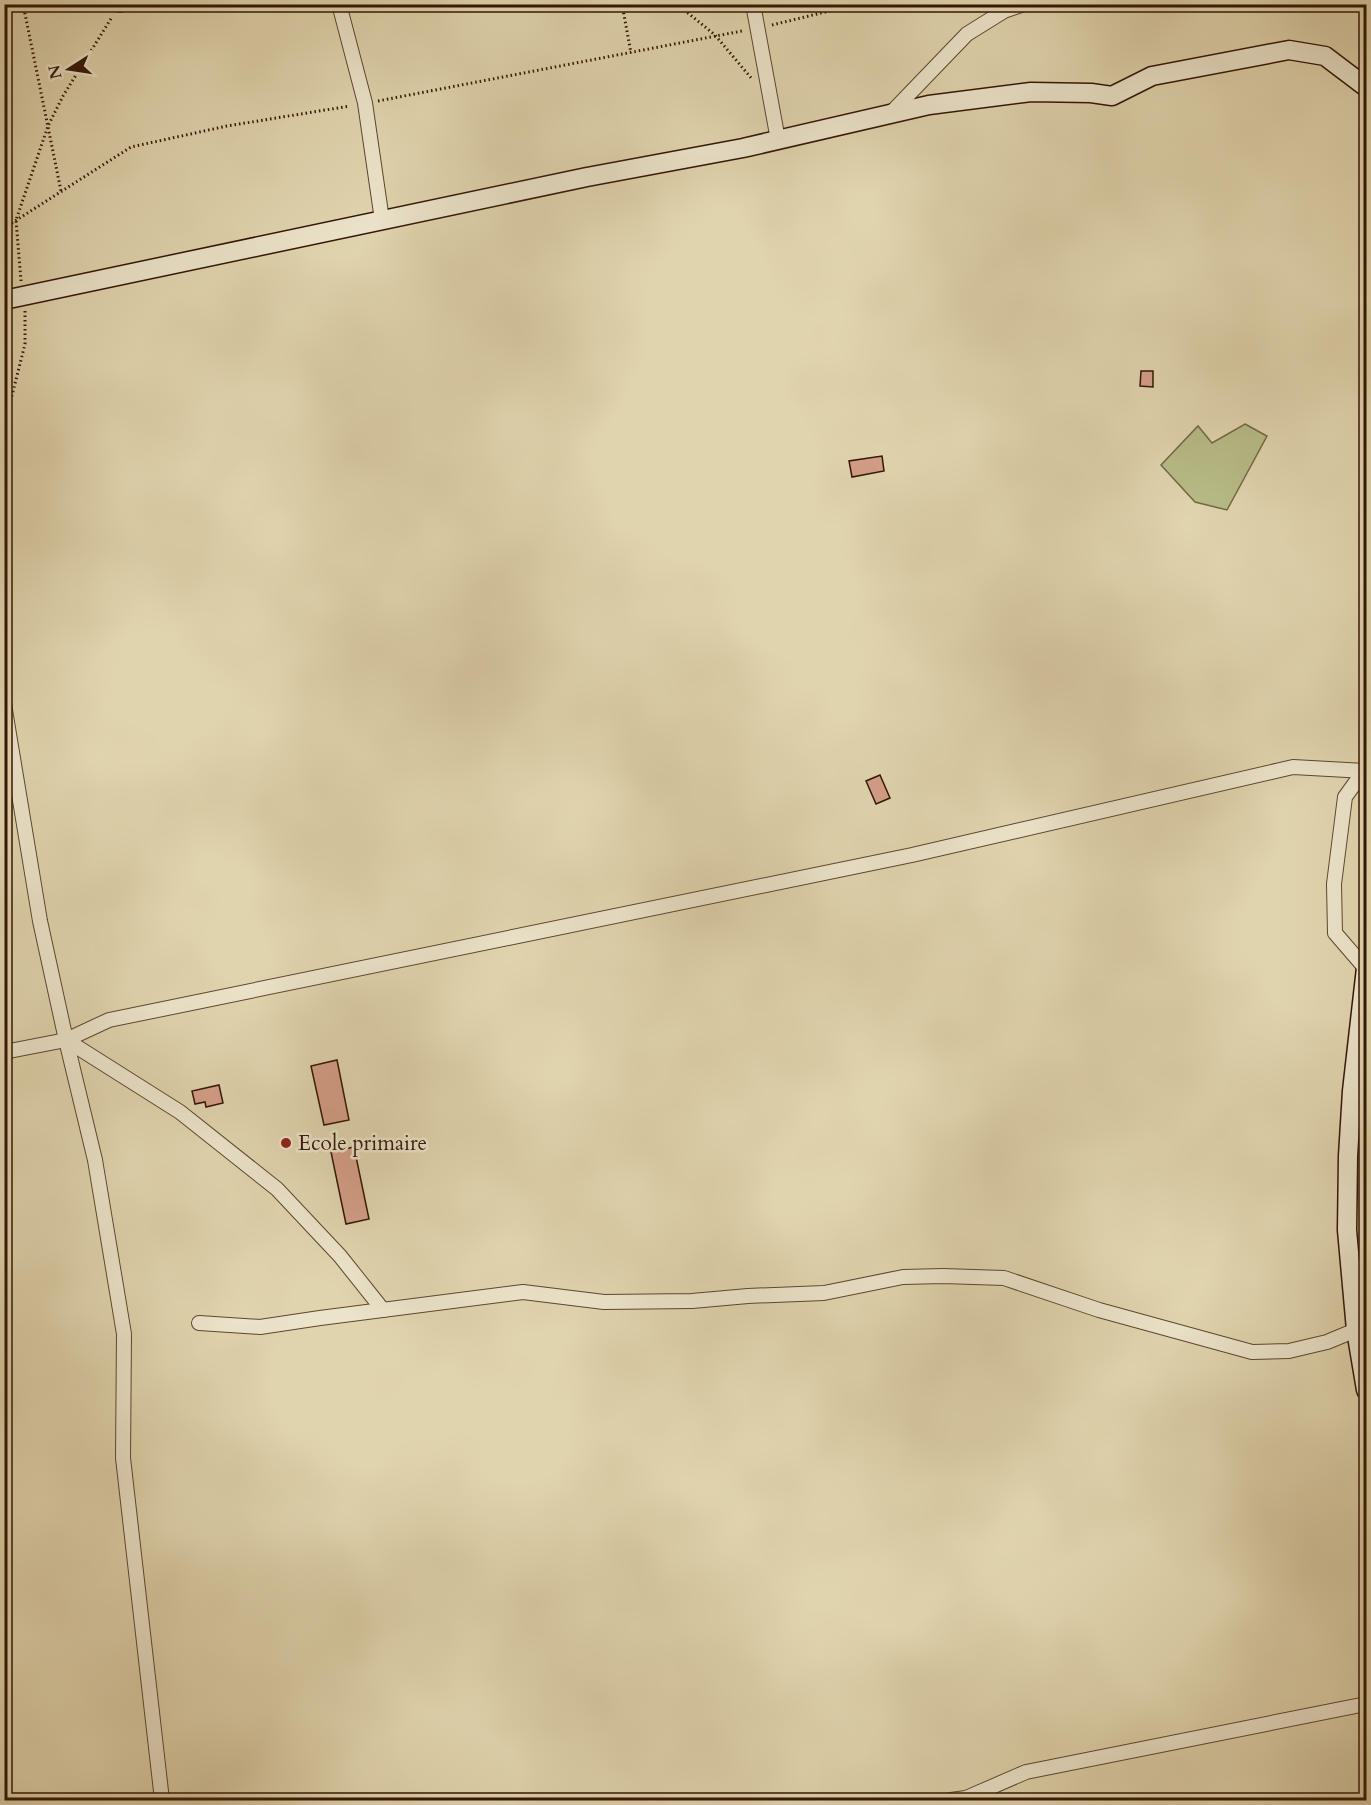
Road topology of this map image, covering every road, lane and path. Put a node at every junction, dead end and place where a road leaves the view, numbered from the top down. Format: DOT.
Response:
graph roads {
  1 [pos="23,4"];
  2 [pos="339,4"];
  3 [pos="622,4"];
  4 [pos="677,4"];
  5 [pos="753,4"];
  6 [pos="858,4"];
  7 [pos="1024,4"];
  8 [pos="120,5"];
  9 [pos="756,29"];
  10 [pos="715,35"];
  11 [pos="632,53"];
  12 [pos="1366,87"];
  13 [pos="771,102"];
  14 [pos="365,103"];
  15 [pos="889,115"];
  16 [pos="48,126"];
  17 [pos="778,140"];
  18 [pos="61,192"];
  19 [pos="16,220"];
  20 [pos="382,220"];
  21 [pos="4,228"];
  22 [pos="10,295"];
  23 [pos="4,427"];
  24 [pos="4,704"];
  25 [pos="1366,770"];
  26 [pos="1366,968"];
  27 [pos="66,1040"];
  28 [pos="4,1052"];
  29 [pos="1359,1112"];
  30 [pos="383,1310"];
  31 [pos="199,1323"];
  32 [pos="1356,1330"];
  33 [pos="1366,1390"];
  34 [pos="1366,1704"];
  35 [pos="162,1800"];
  36 [pos="951,1800"];
  1 -- 16 [label="path"];
  2 -- 14 [label="street"];
  3 -- 11 [label="path"];
  4 -- 10 [label="path"];
  5 -- 9 [label="street"];
  6 -- 9 [label="path"];
  7 -- 15 [label="street"];
  8 -- 16 [label="path"];
  9 -- 10 [label="path"];
  9 -- 13 [label="street"];
  10 -- 11 [label="path"];
  10 -- 13 [label="path"];
  11 -- 14 [label="path"];
  12 -- 15 [label="street"];
  13 -- 17 [label="street"];
  14 -- 18 [label="path"];
  14 -- 20 [label="street"];
  15 -- 17 [label="street"];
  16 -- 18 [label="path"];
  16 -- 19 [label="path"];
  17 -- 20 [label="street"];
  18 -- 19 [label="path"];
  19 -- 21 [label="path"];
  19 -- 22 [label="path"];
  20 -- 22 [label="street"];
  22 -- 23 [label="path"];
  24 -- 27 [label="street"];
  25 -- 26 [label="street"];
  25 -- 27 [label="street"];
  26 -- 29 [label="street"];
  27 -- 28 [label="street"];
  27 -- 30 [label="street"];
  27 -- 35 [label="street"];
  29 -- 32 [label="street"];
  30 -- 31 [label="street"];
  30 -- 32 [label="street"];
  32 -- 33 [label="street"];
  34 -- 36 [label="street"];
}
